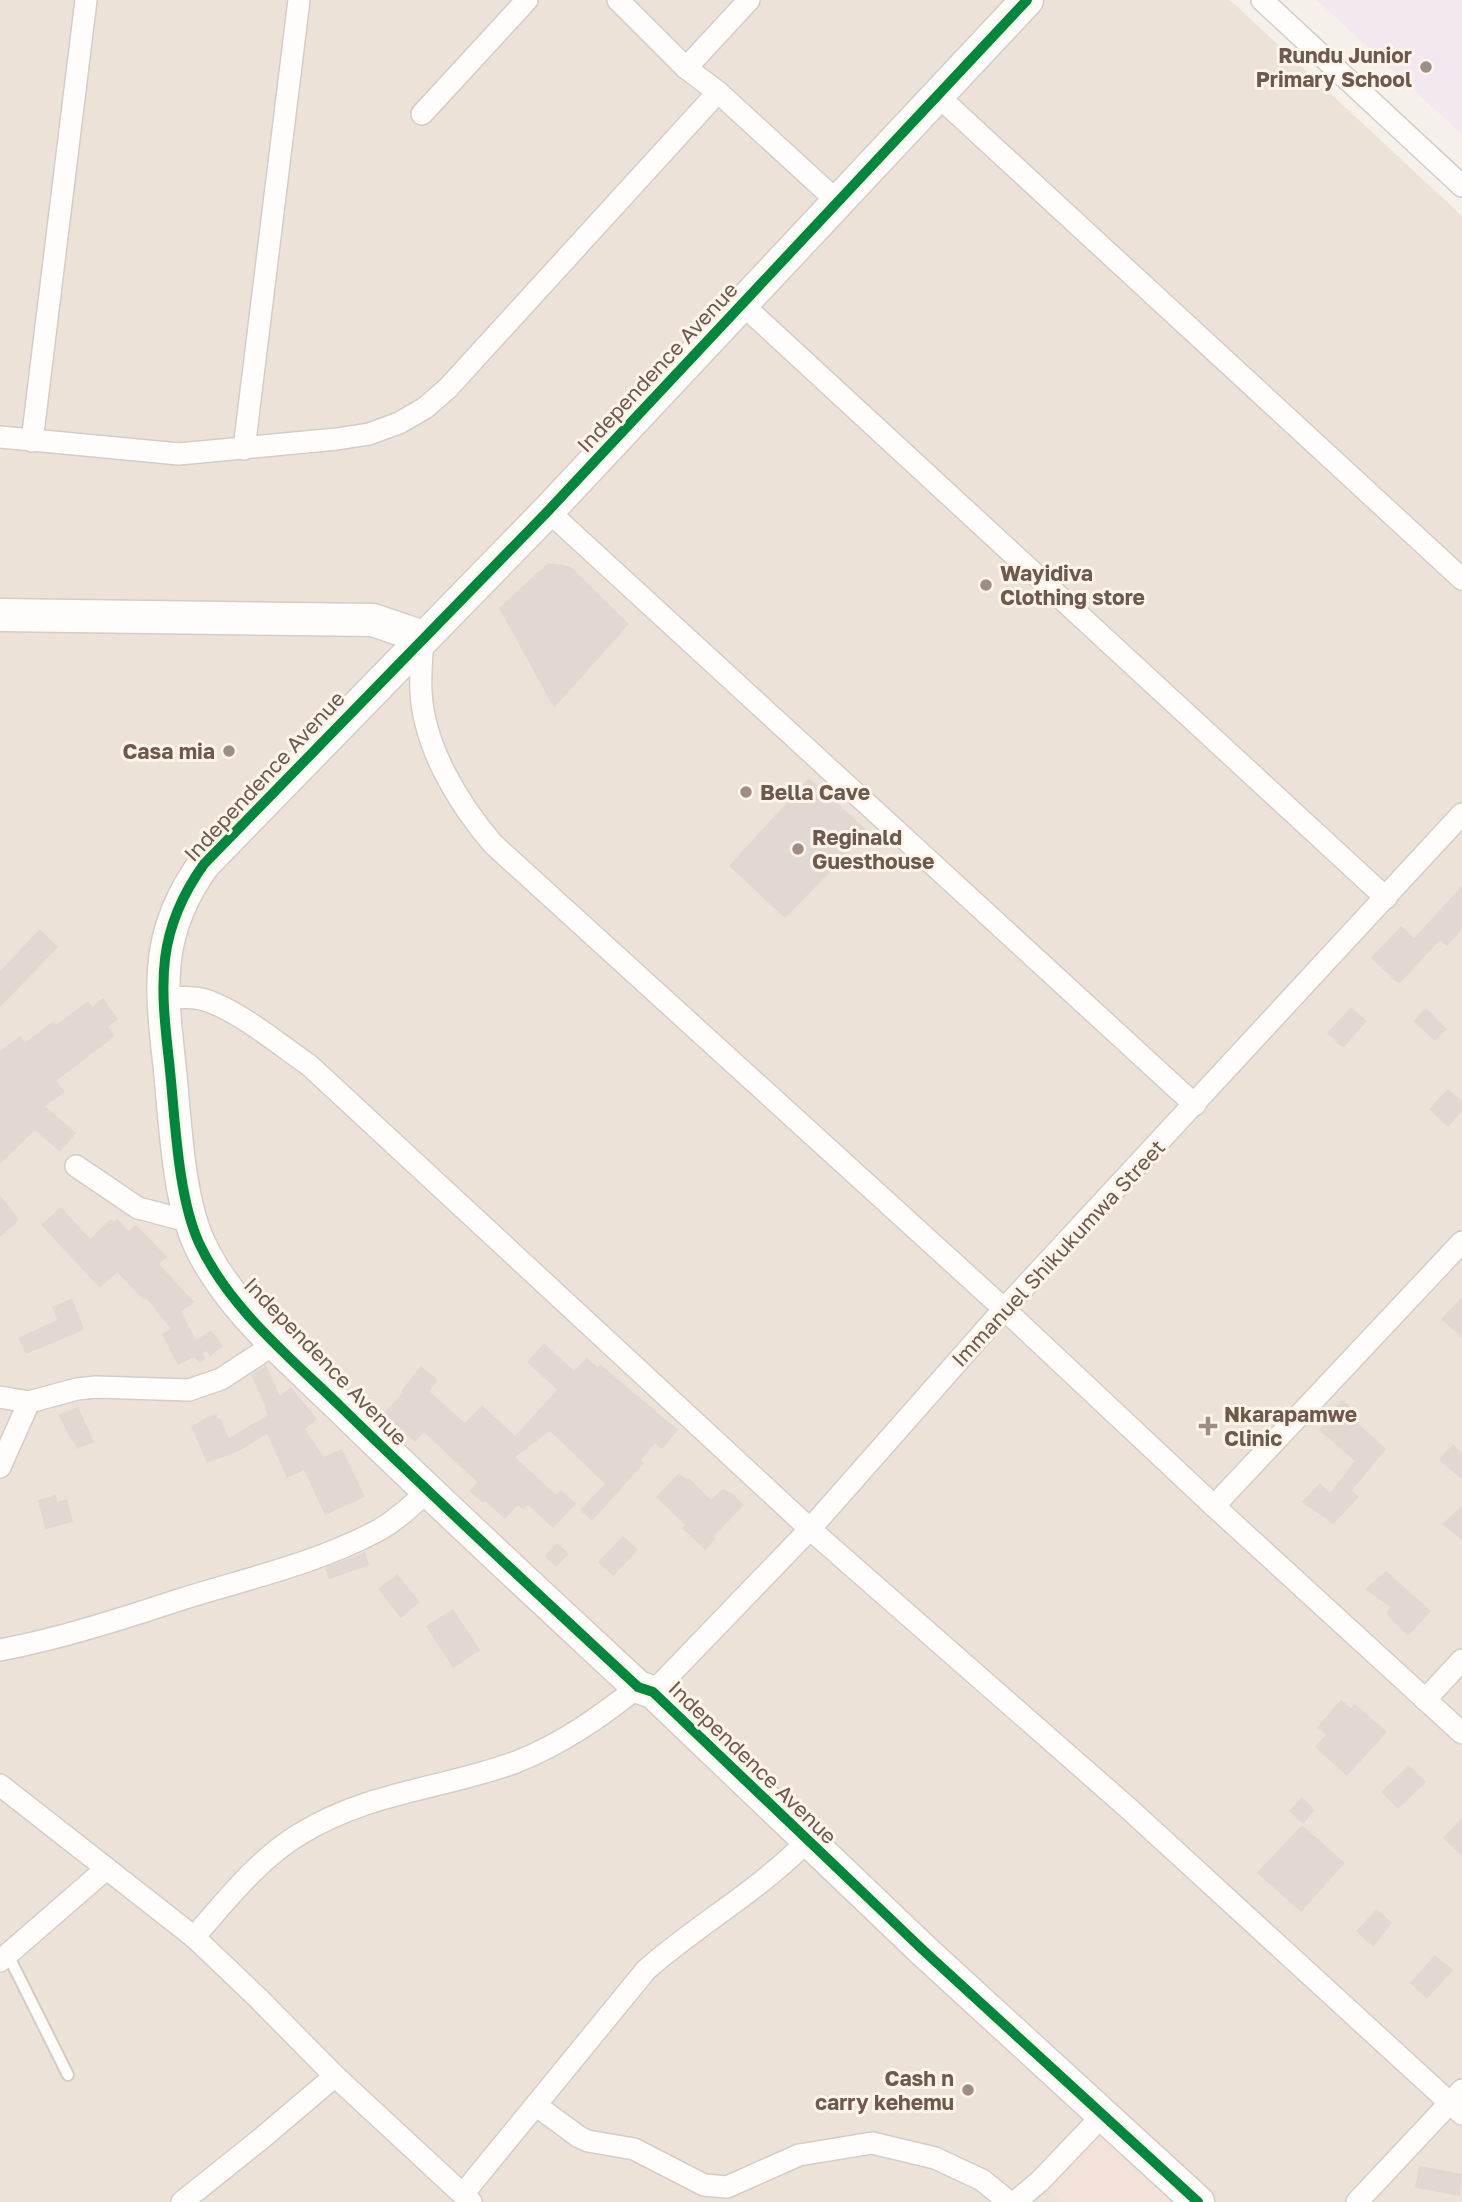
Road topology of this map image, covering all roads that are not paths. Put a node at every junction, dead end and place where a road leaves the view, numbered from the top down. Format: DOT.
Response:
graph roads {
  1 [pos="86,0"];
  2 [pos="299,0"];
  3 [pos="527,0"];
  4 [pos="618,0"];
  5 [pos="750,0"];
  6 [pos="1027,0"];
  7 [pos="1262,0"];
  8 [pos="686,68"];
  9 [pos="718,92"];
  10 [pos="937,95"];
  11 [pos="422,114"];
  12 [pos="1462,186"];
  13 [pos="839,203"];
  14 [pos="742,304"];
  15 [pos="0,437"];
  16 [pos="32,441"];
  17 [pos="244,449"];
  18 [pos="548,511"];
  19 [pos="1462,579"];
  20 [pos="0,615"];
  21 [pos="423,637"];
  22 [pos="1462,814"];
  23 [pos="1386,898"];
  24 [pos="162,999"];
  25 [pos="1195,1105"];
  26 [pos="76,1166"];
  27 [pos="192,1222"];
  28 [pos="1462,1242"];
  29 [pos="1004,1310"];
  30 [pos="276,1343"];
  31 [pos="0,1397"];
  32 [pos="29,1402"];
  33 [pos="0,1467"];
  34 [pos="427,1492"];
  35 [pos="1214,1506"];
  36 [pos="810,1529"];
  37 [pos="0,1650"];
  38 [pos="1462,1660"];
  39 [pos="646,1689"];
  40 [pos="1426,1700"];
  41 [pos="1462,1733"];
  42 [pos="0,1785"];
  43 [pos="807,1841"];
  44 [pos="106,1869"];
  45 [pos="194,1937"];
  46 [pos="4,1958"];
  47 [pos="68,2075"];
  48 [pos="335,2076"];
  49 [pos="1458,2102"];
  50 [pos="537,2106"];
  51 [pos="1102,2115"];
  52 [pos="462,2199"];
  53 [pos="182,2202"];
  54 [pos="1009,2202"];
  55 [pos="1015,2202"];
  56 [pos="1198,2202"];
  57 [pos="1357,2202"];
  1 -- 16 [label="street"];
  2 -- 17 [label="street"];
  3 -- 11 [label="street"];
  4 -- 8 [label="street"];
  5 -- 8 [label="street"];
  6 -- 10 [label="street, Independence Avenue"];
  7 -- 12 [label="street"];
  8 -- 9 [label="street"];
  9 -- 13 [label="street"];
  9 -- 17 [label="street"];
  10 -- 13 [label="street, Independence Avenue"];
  10 -- 19 [label="street"];
  13 -- 14 [label="street, Independence Avenue"];
  14 -- 18 [label="street, Independence Avenue"];
  14 -- 23 [label="street"];
  15 -- 16 [label="street"];
  16 -- 17 [label="street"];
  18 -- 21 [label="street, Independence Avenue"];
  18 -- 25 [label="street"];
  20 -- 21 [label="street"];
  21 -- 24 [label="street, Independence Avenue"];
  21 -- 29 [label="street"];
  22 -- 23 [label="street, Immanuel Shikukumwa Street"];
  23 -- 25 [label="street, Immanuel Shikukumwa Street"];
  24 -- 27 [label="street, Independence Avenue"];
  24 -- 36 [label="street"];
  25 -- 29 [label="street, Immanuel Shikukumwa Street"];
  26 -- 27 [label="street"];
  27 -- 30 [label="street, Independence Avenue"];
  28 -- 35 [label="street"];
  29 -- 35 [label="street"];
  29 -- 36 [label="street, Immanuel Shikukumwa Street"];
  30 -- 32 [label="street"];
  30 -- 34 [label="street, Independence Avenue"];
  31 -- 32 [label="street"];
  32 -- 33 [label="street"];
  34 -- 37 [label="street"];
  34 -- 39 [label="street, Independence Avenue"];
  35 -- 40 [label="street"];
  36 -- 39 [label="street, Immanuel Shikukumwa Street"];
  36 -- 49 [label="street"];
  38 -- 40 [label="street"];
  39 -- 43 [label="street, Independence Avenue"];
  39 -- 45 [label="street, Immanuel Shikukumwa Street"];
  40 -- 41 [label="street"];
  42 -- 44 [label="street"];
  43 -- 50 [label="street"];
  43 -- 51 [label="street, Independence Avenue"];
  44 -- 45 [label="street"];
  44 -- 46 [label="street"];
  45 -- 48 [label="street"];
  46 -- 47 [label="lane"];
  48 -- 52 [label="street"];
  48 -- 53 [label="street"];
  49 -- 57 [label="street"];
  50 -- 52 [label="street"];
  50 -- 54 [label="street"];
  51 -- 55 [label="street"];
  51 -- 56 [label="street, Independence Avenue"];
}
